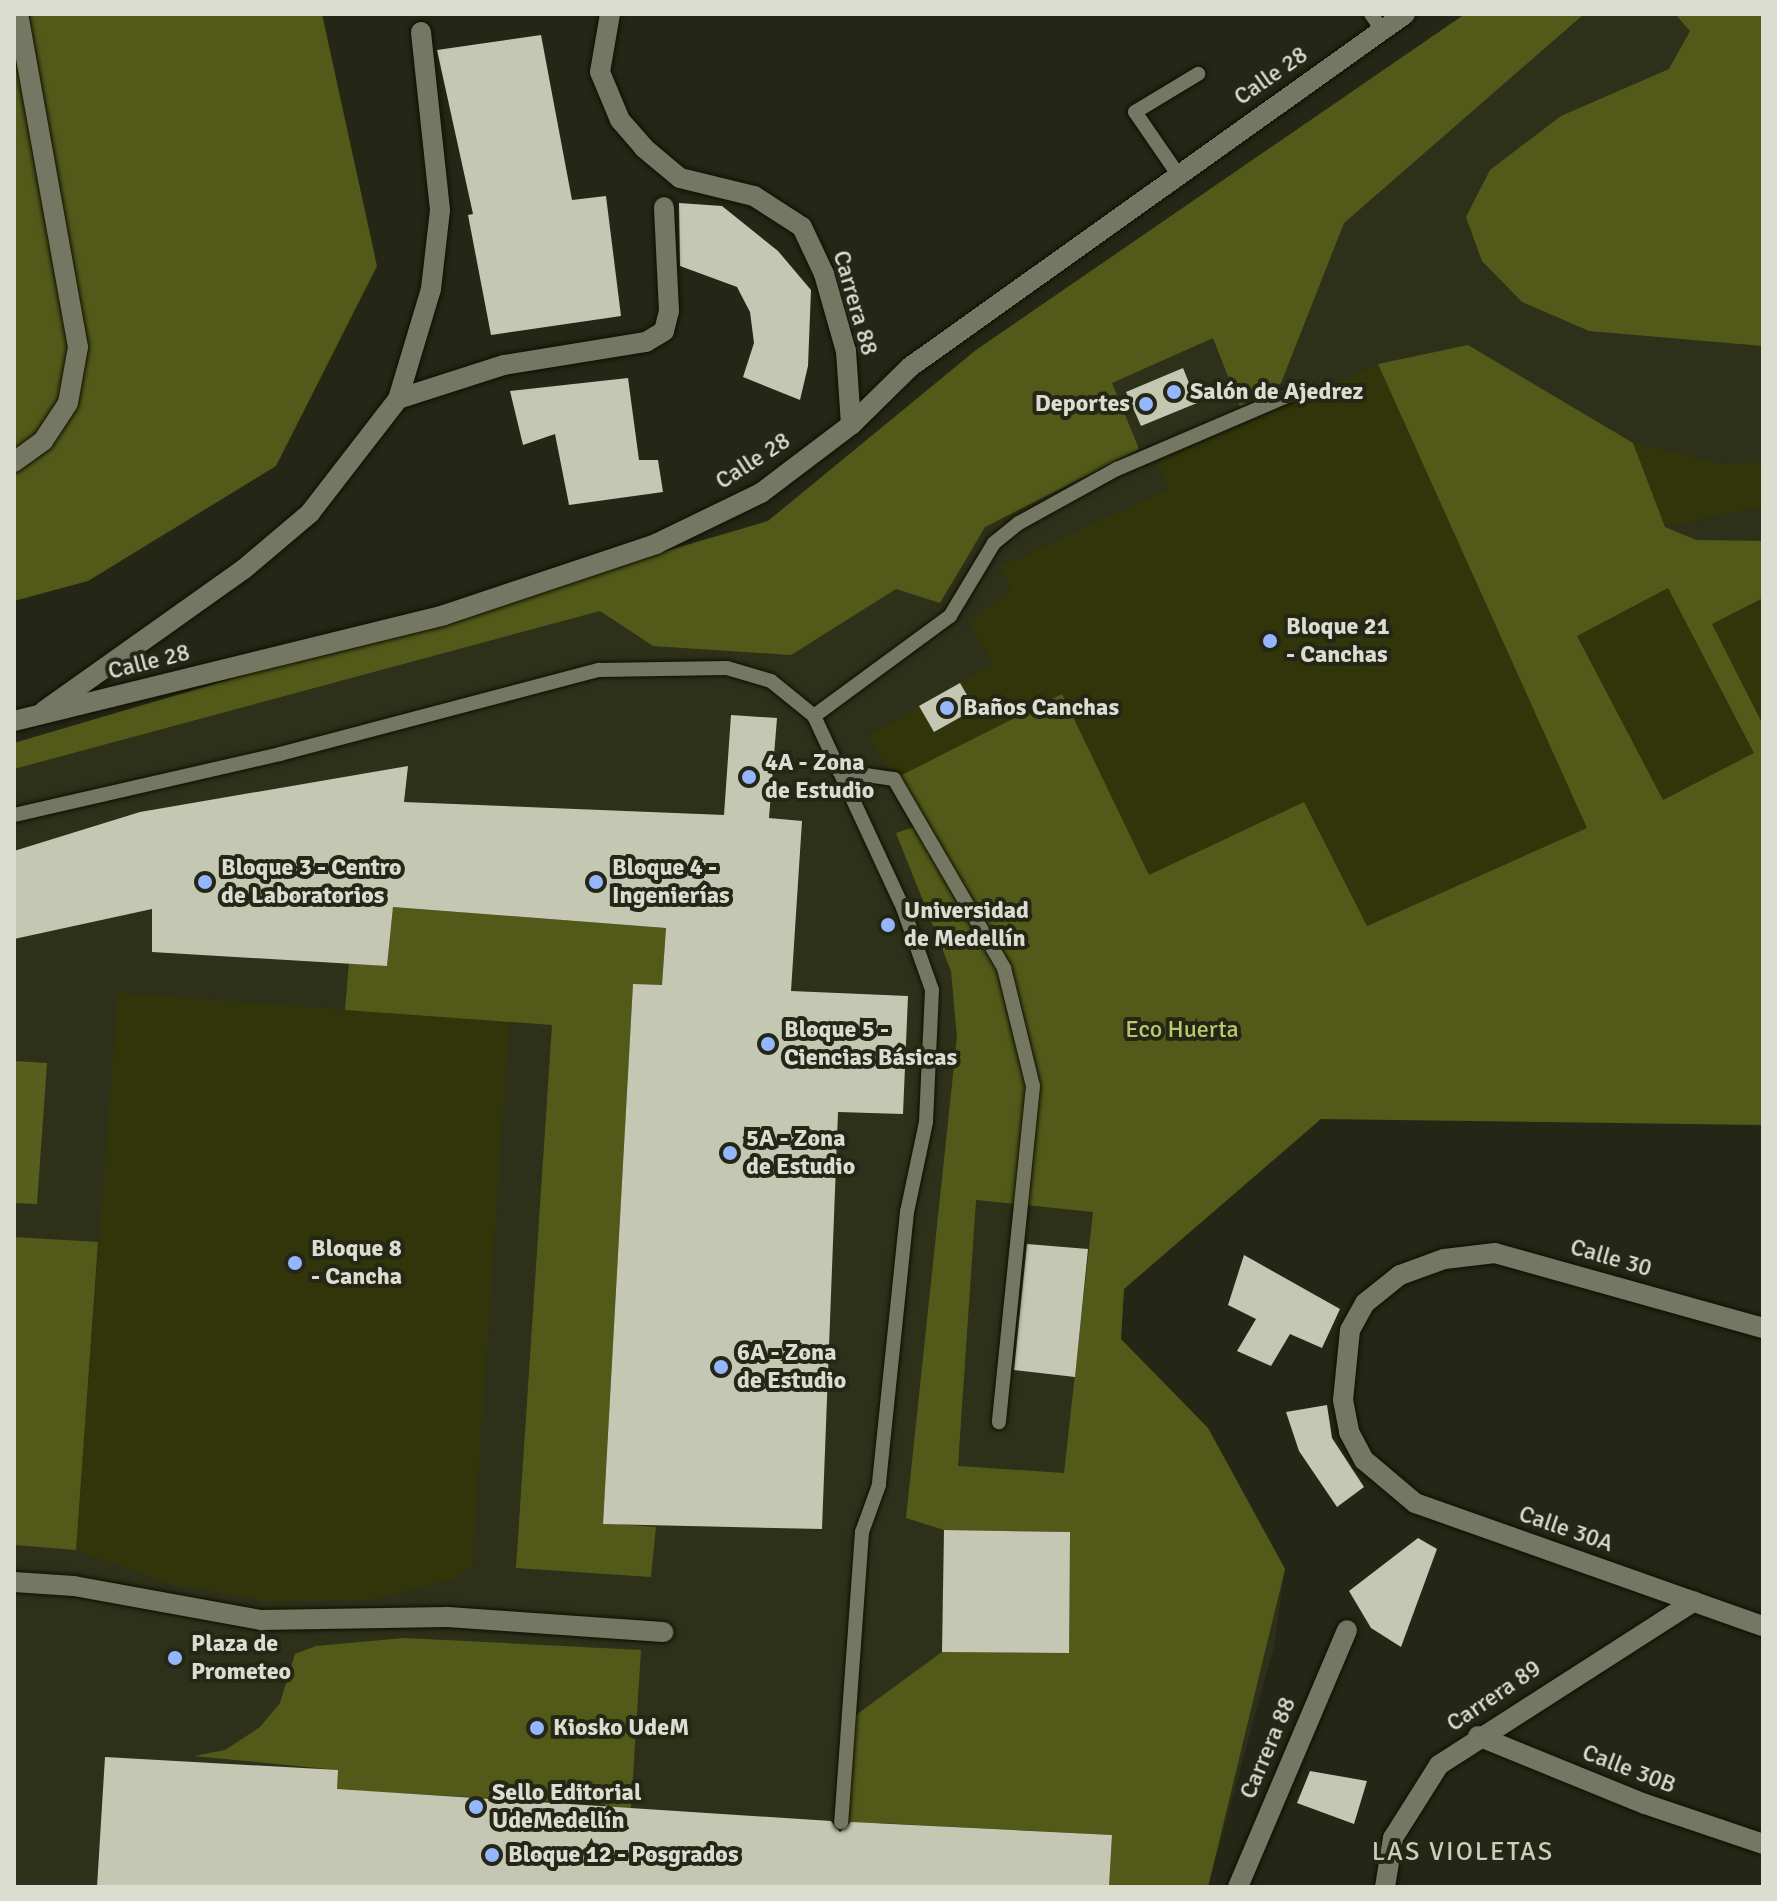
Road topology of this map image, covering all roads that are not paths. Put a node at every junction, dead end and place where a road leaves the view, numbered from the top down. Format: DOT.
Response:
graph roads {
  1 [pos="18,14"];
  2 [pos="610,14"];
  3 [pos="1405,14"];
  4 [pos="1376,22"];
  5 [pos="421,32"];
  6 [pos="1198,74"];
  7 [pos="1177,173"];
  8 [pos="664,207"];
  9 [pos="1292,394"];
  10 [pos="398,399"];
  11 [pos="851,425"];
  12 [pos="14,462"];
  13 [pos="814,716"];
  14 [pos="24,720"];
  15 [pos="839,771"];
  16 [pos="14,815"];
  17 [pos="1763,1328"];
  18 [pos="999,1422"];
  19 [pos="1364,1460"];
  20 [pos="14,1582"];
  21 [pos="1694,1601"];
  22 [pos="1763,1626"];
  23 [pos="1347,1630"];
  24 [pos="663,1632"];
  25 [pos="1478,1736"];
  26 [pos="841,1822"];
  27 [pos="1763,1844"];
  28 [pos="1238,1887"];
  29 [pos="1385,1887"];
  1 -- 12 [label="street"];
  2 -- 11 [label="street, Carrera 88"];
  3 -- 4 [label="street, Calle 28"];
  4 -- 7 [label="street, Calle 28"];
  5 -- 10 [label="street"];
  6 -- 7 [label="lane"];
  7 -- 11 [label="street, Calle 28"];
  8 -- 10 [label="street"];
  9 -- 13 [label="lane"];
  10 -- 14 [label="street"];
  11 -- 14 [label="street, Calle 28"];
  13 -- 15 [label="lane"];
  13 -- 16 [label="lane"];
  15 -- 18 [label="lane"];
  15 -- 26 [label="lane"];
  17 -- 19 [label="street, Calle 30"];
  19 -- 21 [label="street, Calle 30A"];
  20 -- 24 [label="street"];
  21 -- 22 [label="street, Calle 30A"];
  21 -- 25 [label="street, Carrera 89"];
  23 -- 28 [label="street, Carrera 88"];
  25 -- 27 [label="street, Calle 30B"];
  25 -- 29 [label="street, Carrera 89"];
}
